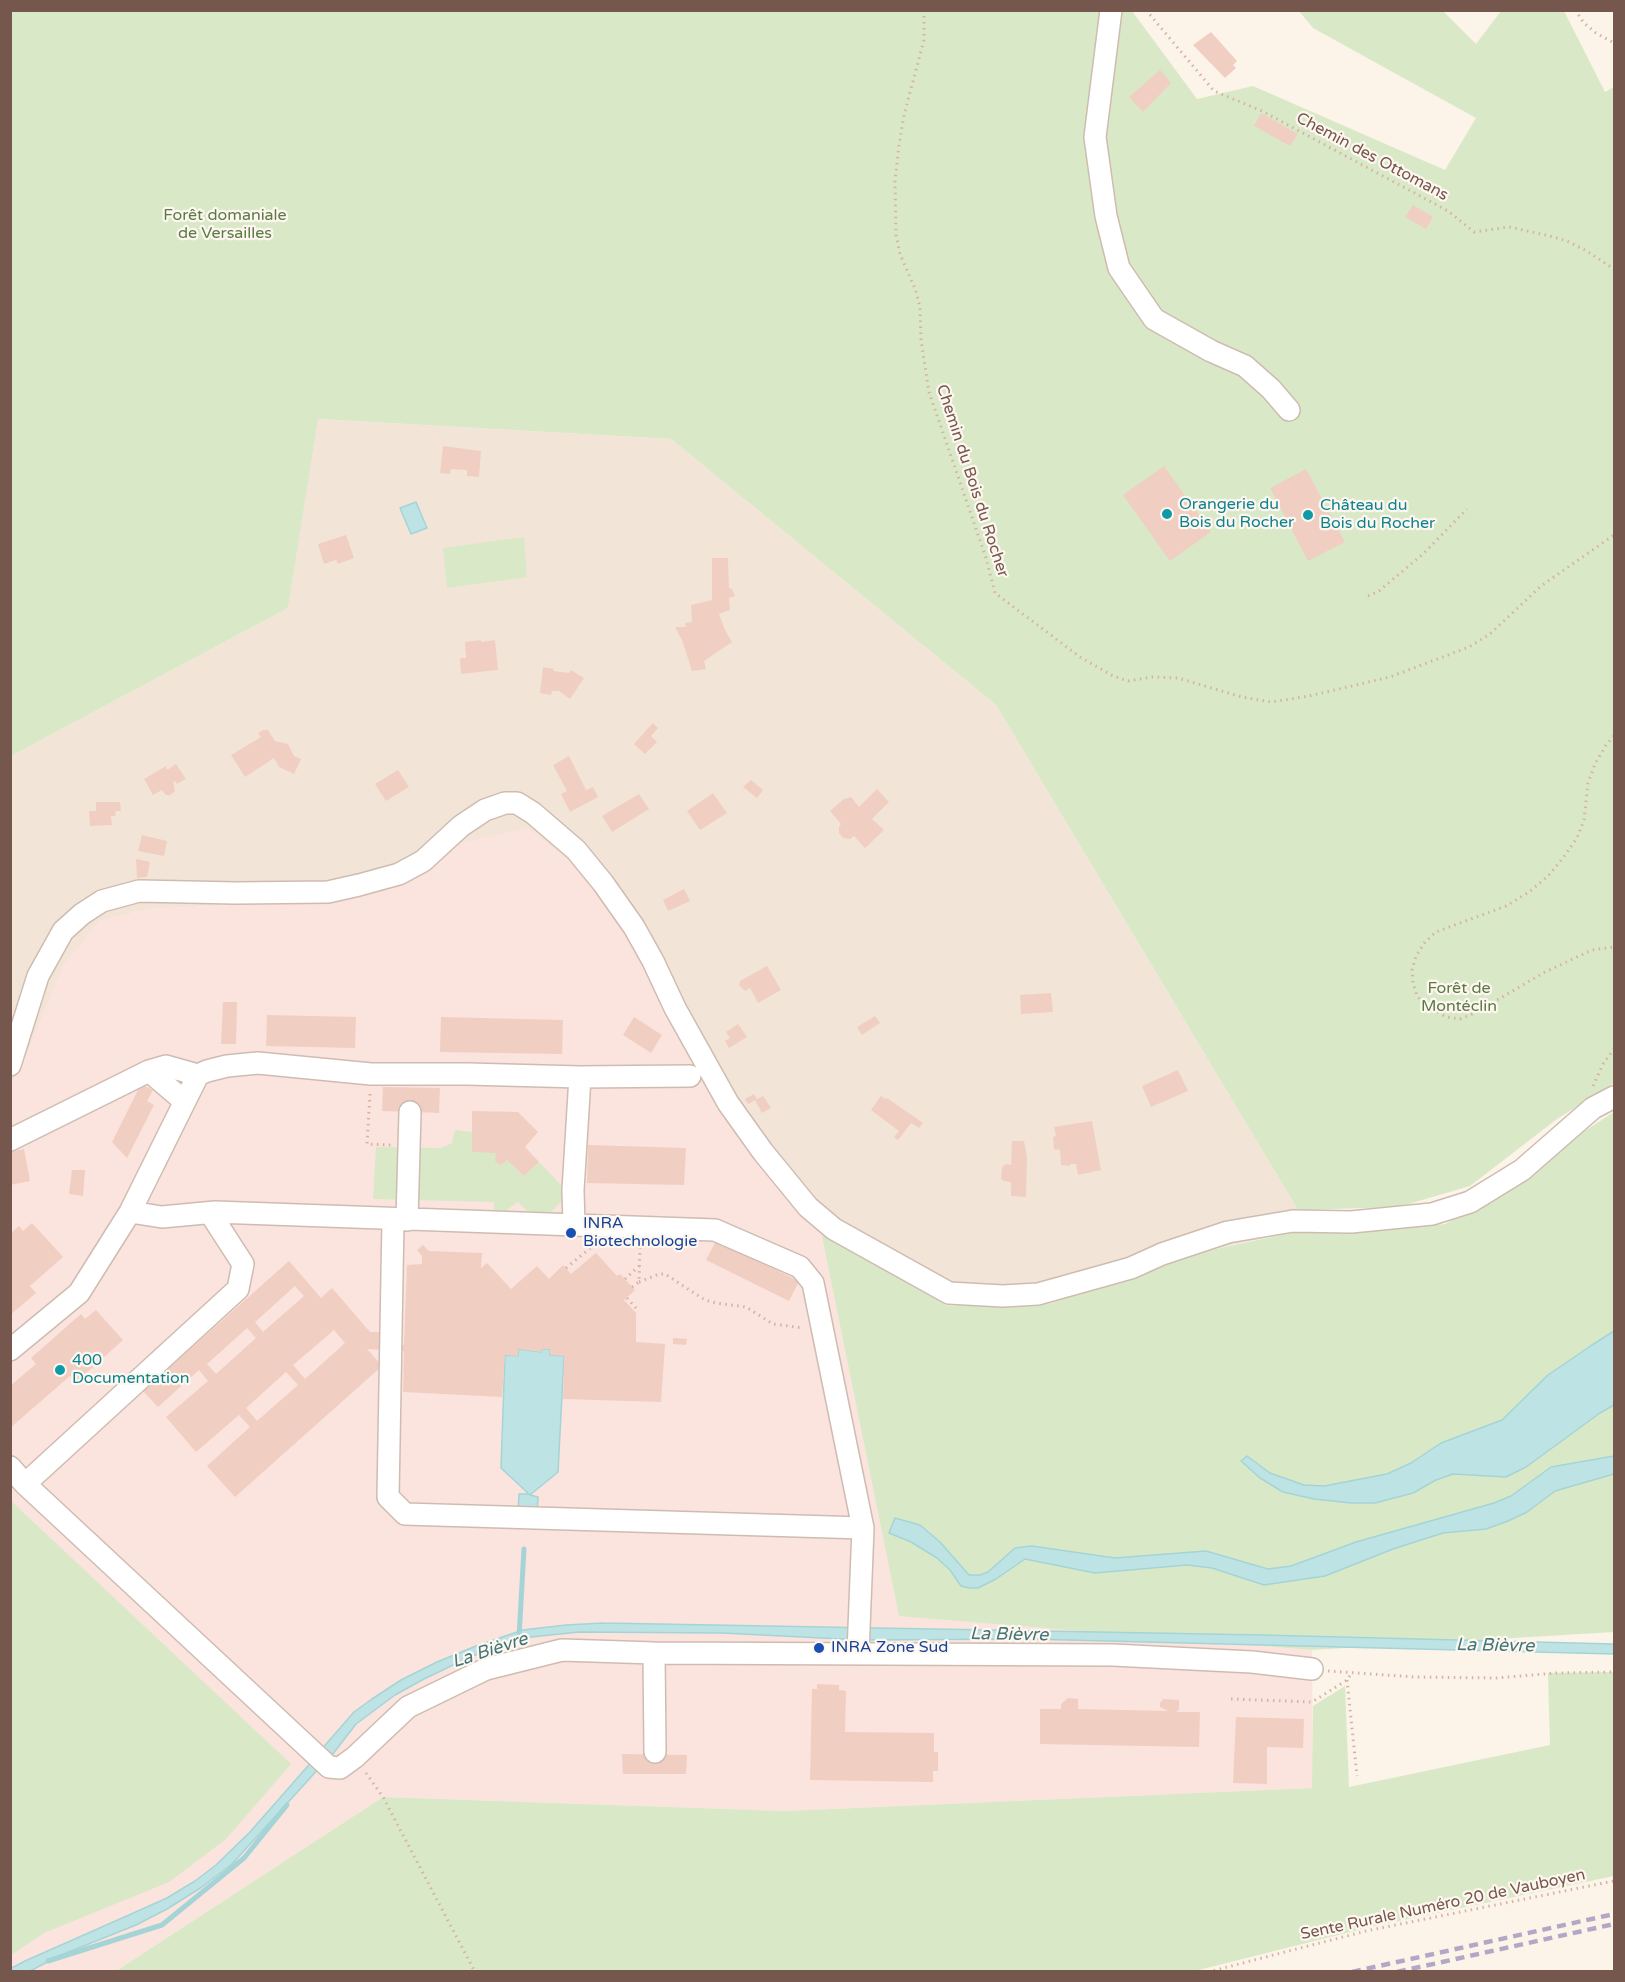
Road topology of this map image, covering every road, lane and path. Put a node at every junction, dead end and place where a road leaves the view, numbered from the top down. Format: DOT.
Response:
graph roads {
  1 [pos="924,10"];
  2 [pos="1111,10"];
  3 [pos="1146,10"];
  4 [pos="1575,10"];
  5 [pos="1614,43"];
  6 [pos="1614,269"];
  7 [pos="1289,410"];
  8 [pos="1467,509"];
  9 [pos="1614,535"];
  10 [pos="1368,596"];
  11 [pos="1614,736"];
  12 [pos="1614,947"];
  13 [pos="1614,1049"];
  14 [pos="10,1065"];
  15 [pos="149,1071"];
  16 [pos="371,1074"];
  17 [pos="198,1075"];
  18 [pos="580,1077"];
  19 [pos="690,1077"];
  20 [pos="1614,1097"];
  21 [pos="184,1101"];
  22 [pos="1593,1108"];
  23 [pos="410,1112"];
  24 [pos="10,1140"];
  25 [pos="409,1146"];
  26 [pos="130,1212"];
  27 [pos="210,1213"];
  28 [pos="400,1220"];
  29 [pos="574,1224"];
  30 [pos="641,1227"];
  31 [pos="602,1238"];
  32 [pos="639,1266"];
  33 [pos="566,1268"];
  34 [pos="624,1279"];
  35 [pos="639,1282"];
  36 [pos="632,1287"];
  37 [pos="627,1298"];
  38 [pos="636,1308"];
  39 [pos="824,1335"];
  40 [pos="10,1350"];
  41 [pos="10,1467"];
  42 [pos="25,1485"];
  43 [pos="863,1528"];
  44 [pos="858,1641"];
  45 [pos="654,1653"];
  46 [pos="1312,1669"];
  47 [pos="1614,1672"];
  48 [pos="1351,1674"];
  49 [pos="1347,1680"];
  50 [pos="1231,1699"];
  51 [pos="655,1752"];
  52 [pos="355,1756"];
  53 [pos="1357,1776"];
  54 [pos="1614,1881"];
  55 [pos="475,1971"];
  56 [pos="1208,1971"];
  1 -- 9 [label="path, Chemin du Bois du Rocher"];
  2 -- 7 [label="street"];
  3 -- 6 [label="path, Chemin des Ottomans"];
  4 -- 5 [label="path"];
  8 -- 10 [label="path"];
  11 -- 12 [label="path"];
  13 -- 22 [label="path"];
  14 -- 22 [label="street"];
  15 -- 17 [label="street"];
  15 -- 21 [label="street"];
  15 -- 24 [label="street"];
  16 -- 17 [label="street"];
  16 -- 18 [label="street"];
  16 -- 25 [label="path"];
  17 -- 21 [label="street"];
  18 -- 19 [label="street"];
  18 -- 29 [label="street"];
  20 -- 22 [label="street"];
  21 -- 26 [label="street"];
  23 -- 25 [label="street"];
  25 -- 28 [label="street"];
  26 -- 27 [label="street"];
  26 -- 40 [label="street"];
  27 -- 28 [label="street"];
  27 -- 42 [label="street"];
  28 -- 29 [label="street"];
  28 -- 43 [label="street"];
  29 -- 30 [label="street"];
  30 -- 32 [label="path"];
  30 -- 39 [label="street"];
  31 -- 33 [label="path"];
  32 -- 34 [label="path"];
  32 -- 35 [label="path"];
  35 -- 36 [label="path"];
  35 -- 39 [label="path"];
  37 -- 38 [label="path"];
  39 -- 43 [label="street"];
  41 -- 42 [label="street"];
  42 -- 52 [label="street"];
  43 -- 44 [label="street"];
  44 -- 45 [label="street"];
  44 -- 46 [label="street"];
  45 -- 51 [label="street"];
  45 -- 52 [label="street"];
  46 -- 48 [label="path"];
  47 -- 48 [label="path"];
  48 -- 49 [label="path"];
  49 -- 50 [label="path"];
  49 -- 53 [label="path"];
  52 -- 55 [label="path"];
  54 -- 56 [label="path, Sente Rurale Numéro 20 de Vauboyen"];
}
